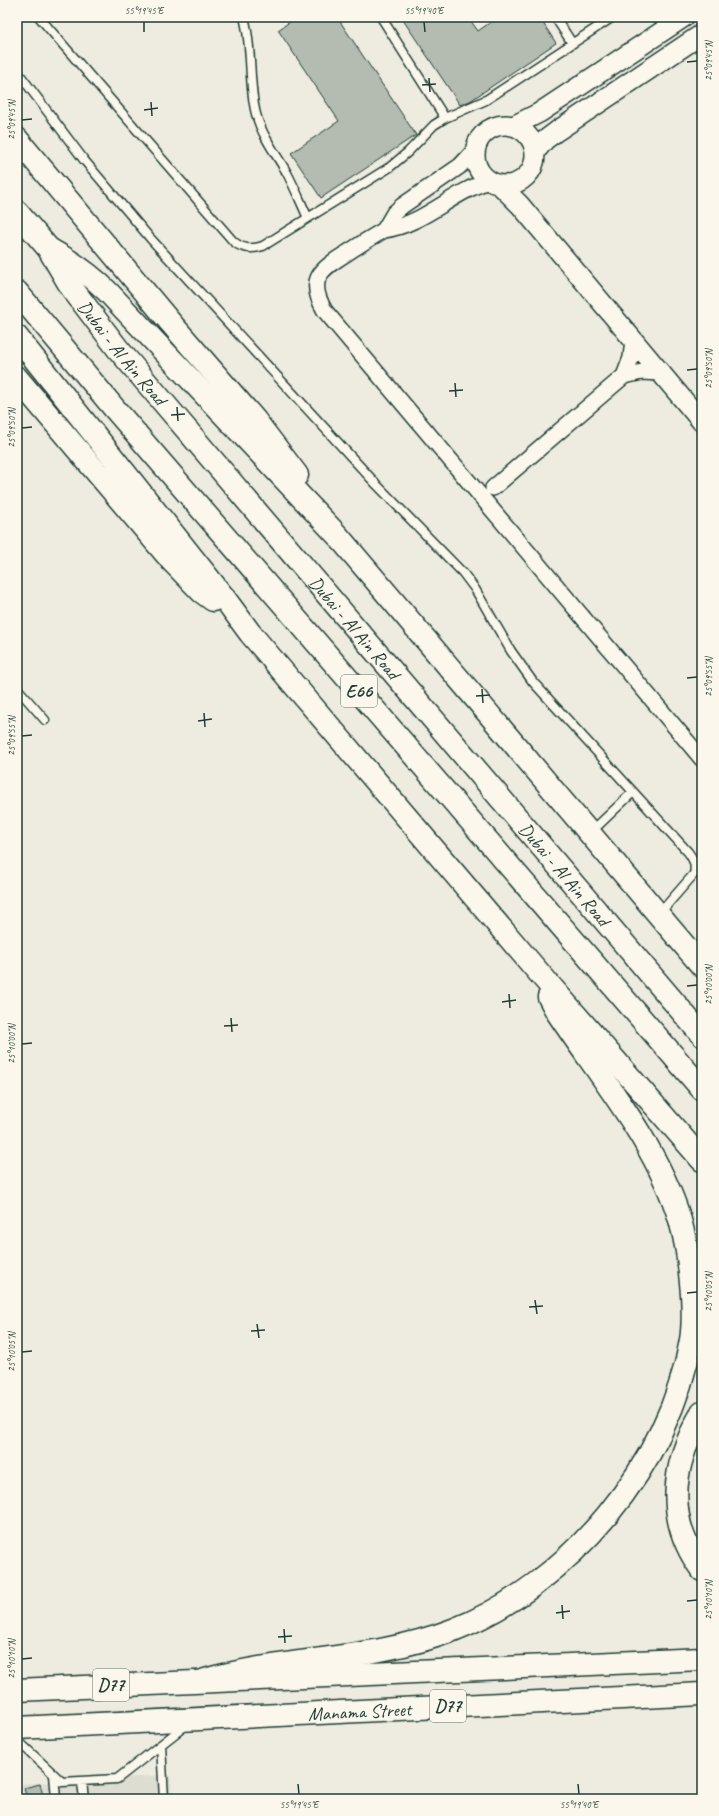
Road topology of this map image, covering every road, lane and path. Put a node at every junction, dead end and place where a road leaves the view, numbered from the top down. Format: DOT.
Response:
graph roads {
  1 [pos="39,17"];
  2 [pos="381,17"];
  3 [pos="555,17"];
  4 [pos="613,17"];
  5 [pos="684,17"];
  6 [pos="246,18"];
  7 [pos="702,34"];
  8 [pos="572,43"];
  9 [pos="17,71"];
  10 [pos="445,118"];
  11 [pos="513,126"];
  12 [pos="17,139"];
  13 [pos="474,151"];
  14 [pos="535,152"];
  15 [pos="494,183"];
  16 [pos="17,212"];
  17 [pos="308,218"];
  18 [pos="384,230"];
  19 [pos="48,248"];
  20 [pos="17,292"];
  21 [pos="17,337"];
  22 [pos="633,339"];
  23 [pos="660,372"];
  24 [pos="624,376"];
  25 [pos="17,378"];
  26 [pos="702,422"];
  27 [pos="493,488"];
  28 [pos="338,536"];
  29 [pos="235,614"];
  30 [pos="17,688"];
  31 [pos="45,720"];
  32 [pos="702,759"];
  33 [pos="633,792"];
  34 [pos="590,834"];
  35 [pos="658,915"];
  36 [pos="702,966"];
  37 [pos="534,967"];
  38 [pos="702,1035"];
  39 [pos="702,1090"];
  40 [pos="702,1160"];
  41 [pos="702,1413"];
  42 [pos="702,1570"];
  43 [pos="702,1659"];
  44 [pos="205,1680"];
  45 [pos="17,1690"];
  46 [pos="702,1694"];
  47 [pos="194,1718"];
  48 [pos="17,1728"];
  49 [pos="17,1740"];
  50 [pos="161,1745"];
  51 [pos="130,1771"];
  52 [pos="53,1775"];
  53 [pos="82,1782"];
  54 [pos="56,1799"];
  55 [pos="84,1799"];
  56 [pos="164,1799"];
  1 -- 17 [label="lane"];
  2 -- 10 [label="lane"];
  3 -- 8 [label="lane"];
  4 -- 8 [label="lane"];
  5 -- 11 [label="street"];
  6 -- 17 [label="lane"];
  7 -- 14 [label="street"];
  8 -- 10 [label="lane"];
  9 -- 33 [label="lane"];
  10 -- 17 [label="lane"];
  11 -- 13 [label="street"];
  11 -- 14 [label="street"];
  12 -- 28 [label="main road"];
  13 -- 15 [label="street"];
  13 -- 18 [label="street"];
  14 -- 15 [label="street"];
  15 -- 18 [label="street"];
  15 -- 22 [label="street"];
  16 -- 19 [label="main road, Dubai - Al Ain Road / E66"];
  18 -- 32 [label="street"];
  19 -- 28 [label="main road"];
  19 -- 38 [label="main road, Dubai - Al Ain Road / E66"];
  20 -- 39 [label="main road, Dubai - Al Ain Road / E66"];
  21 -- 29 [label="main road"];
  22 -- 23 [label="street"];
  22 -- 24 [label="street"];
  23 -- 24 [label="street"];
  23 -- 26 [label="street"];
  24 -- 27 [label="street"];
  25 -- 29 [label="main road"];
  28 -- 34 [label="main road"];
  29 -- 37 [label="main road"];
  30 -- 31 [label="lane"];
  33 -- 34 [label="lane"];
  33 -- 35 [label="lane"];
  34 -- 35 [label="main road"];
  35 -- 36 [label="main road"];
  37 -- 40 [label="main road"];
  37 -- 44 [label="main road"];
  41 -- 42 [label="main road"];
  43 -- 44 [label="main road, Manama Street / D77"];
  44 -- 45 [label="main road, Manama Street / D77"];
  46 -- 47 [label="main road, Manama Street / D77"];
  47 -- 48 [label="main road, Manama Street / D77"];
  47 -- 50 [label="lane"];
  49 -- 52 [label="lane"];
  50 -- 51 [label="lane"];
  50 -- 56 [label="lane"];
  51 -- 52 [label="lane"];
  51 -- 53 [label="lane"];
  52 -- 53 [label="lane"];
  52 -- 54 [label="lane"];
  53 -- 55 [label="lane"];
}
